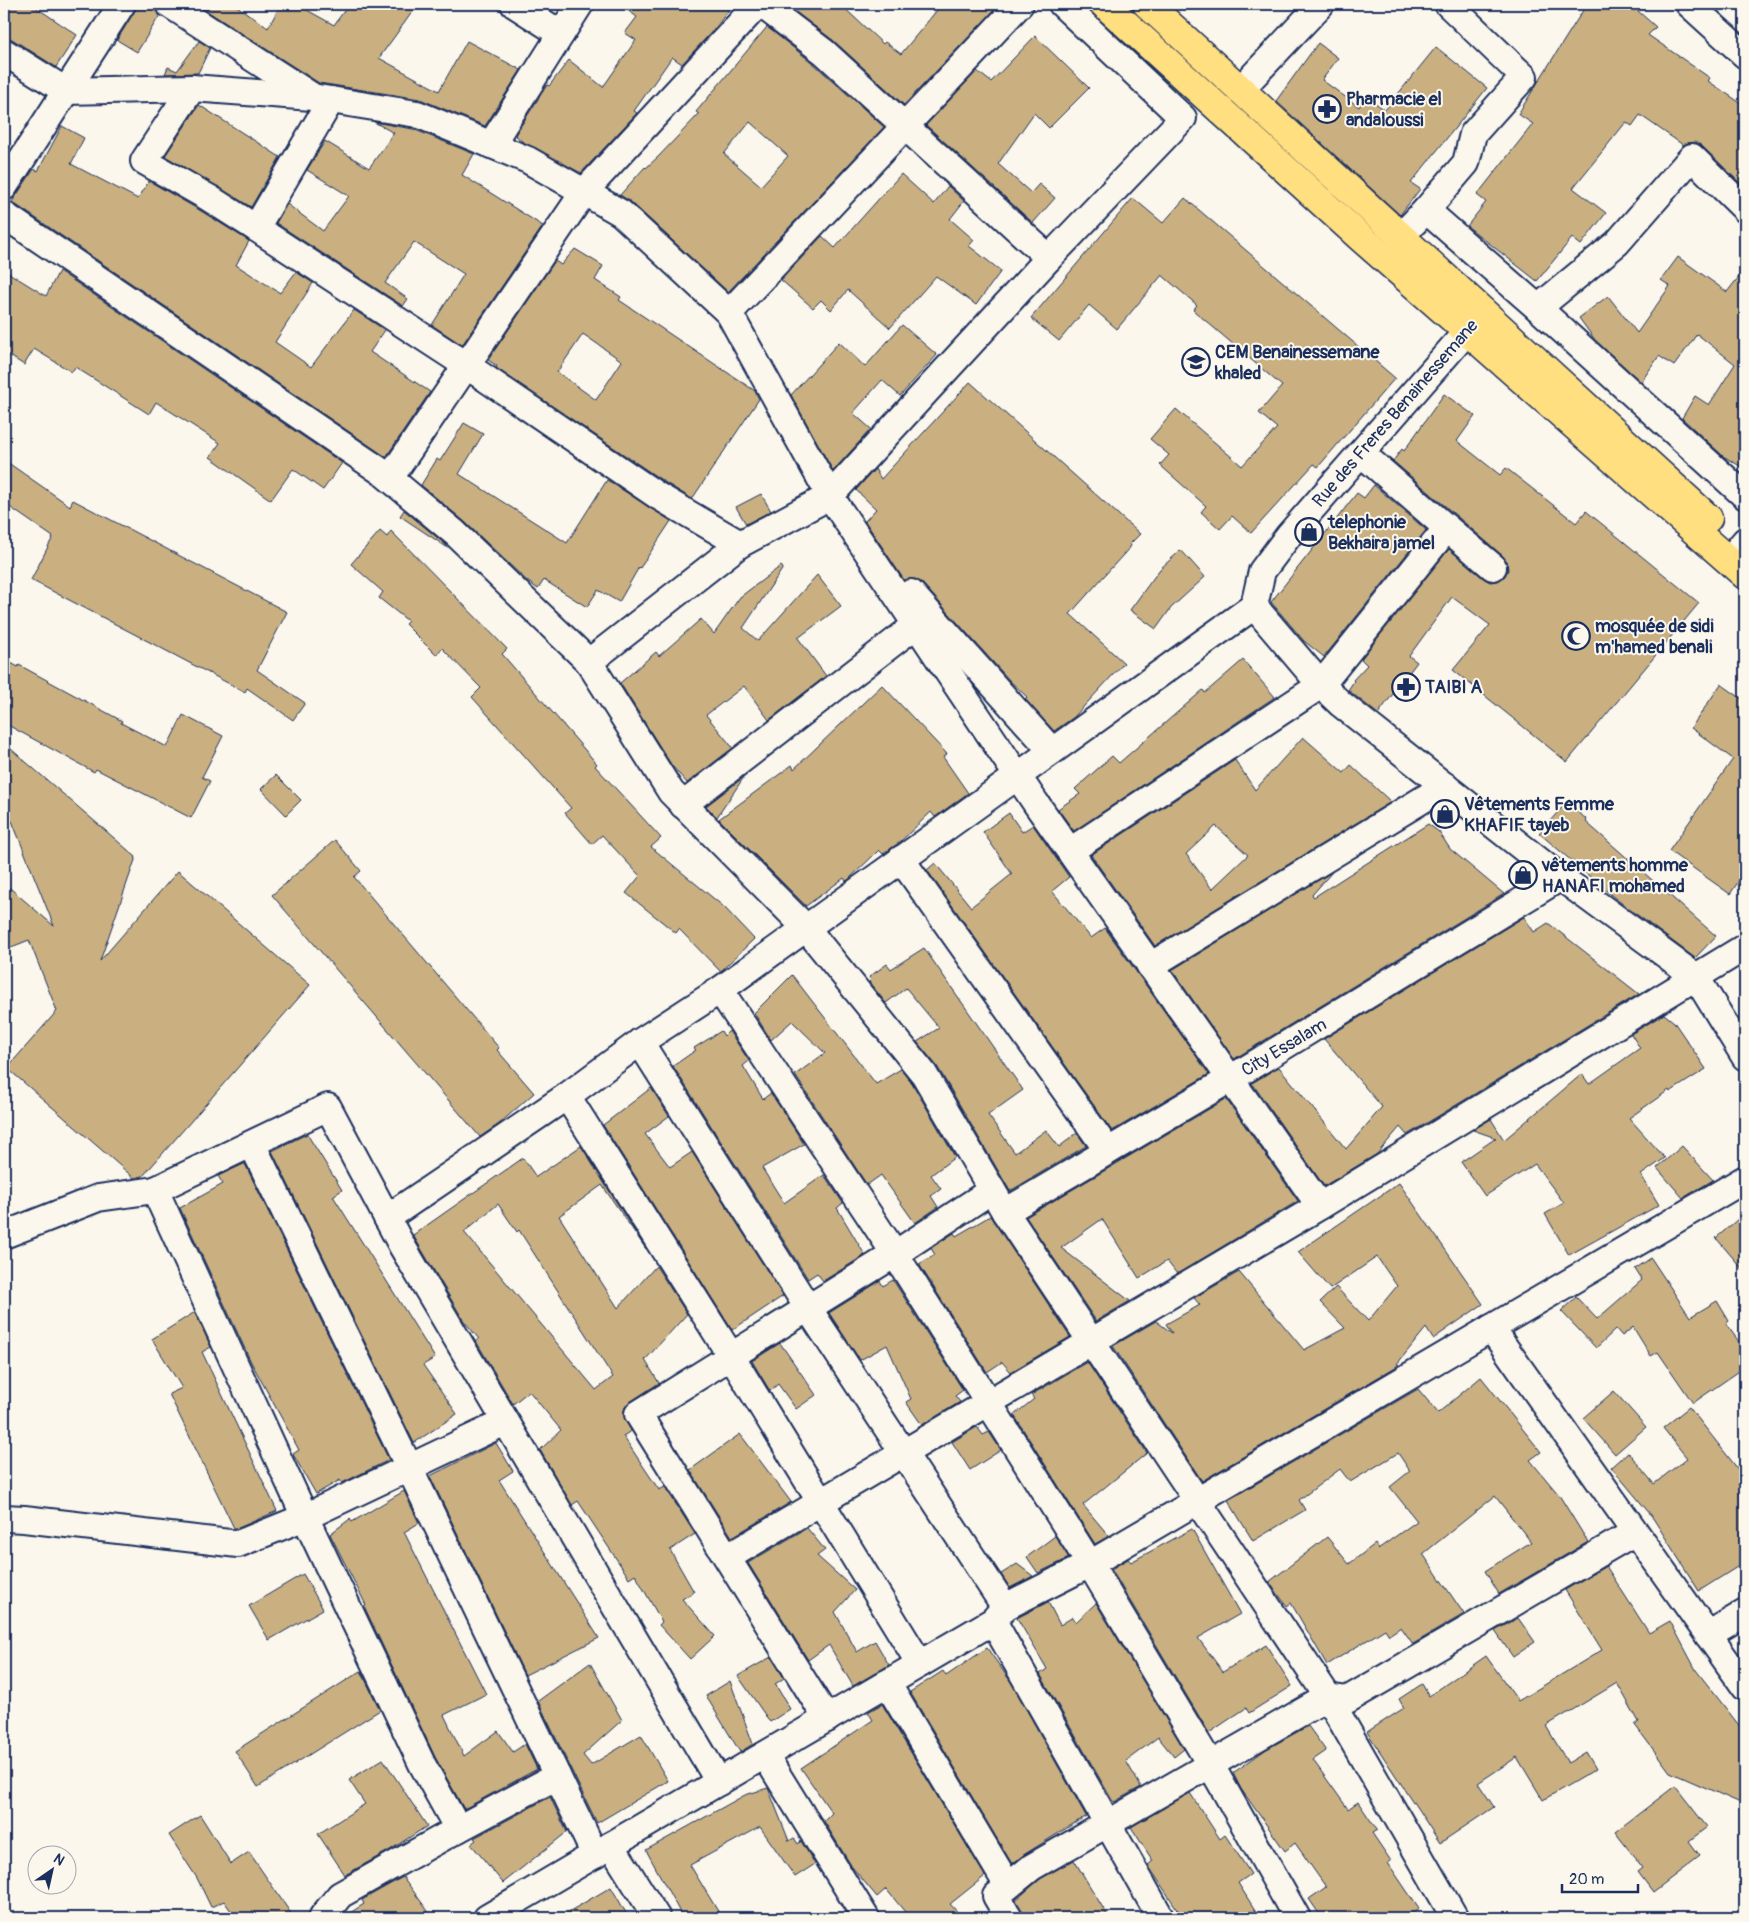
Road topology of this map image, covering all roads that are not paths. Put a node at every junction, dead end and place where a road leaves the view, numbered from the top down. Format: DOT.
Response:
graph roads {
  1 [pos="122,4"];
  2 [pos="169,4"];
  3 [pos="514,4"];
  4 [pos="580,4"];
  5 [pos="758,4"];
  6 [pos="762,4"];
  7 [pos="1020,4"];
  8 [pos="1062,4"];
  9 [pos="1104,4"];
  10 [pos="1147,4"];
  11 [pos="1321,4"];
  12 [pos="1448,4"];
  13 [pos="1689,4"];
  14 [pos="561,34"];
  15 [pos="4,52"];
  16 [pos="1745,55"];
  17 [pos="192,88"];
  18 [pos="1240,90"];
  19 [pos="66,91"];
  20 [pos="322,98"];
  21 [pos="906,126"];
  22 [pos="491,145"];
  23 [pos="4,186"];
  24 [pos="584,192"];
  25 [pos="1745,209"];
  26 [pos="4,215"];
  27 [pos="1415,222"];
  28 [pos="256,228"];
  29 [pos="1049,258"];
  30 [pos="1538,308"];
  31 [pos="729,312"];
  32 [pos="1475,322"];
  33 [pos="466,366"];
  34 [pos="1361,453"];
  35 [pos="390,478"];
  36 [pos="830,496"];
  37 [pos="1745,496"];
  38 [pos="1745,515"];
  39 [pos="848,522"];
  40 [pos="1447,528"];
  41 [pos="740,544"];
  42 [pos="1743,548"];
  43 [pos="1493,567"];
  44 [pos="1745,575"];
  45 [pos="1254,606"];
  46 [pos="916,625"];
  47 [pos="589,662"];
  48 [pos="1321,685"];
  49 [pos="1052,751"];
  50 [pos="1017,776"];
  51 [pos="1445,786"];
  52 [pos="683,805"];
  53 [pos="1070,851"];
  54 [pos="901,859"];
  55 [pos="1561,878"];
  56 [pos="806,928"];
  57 [pos="1745,947"];
  58 [pos="1150,966"];
  59 [pos="1696,977"];
  60 [pos="720,990"];
  61 [pos="640,1042"];
  62 [pos="1745,1056"];
  63 [pos="1230,1079"];
  64 [pos="567,1096"];
  65 [pos="252,1144"];
  66 [pos="1108,1151"];
  67 [pos="1745,1178"];
  68 [pos="155,1190"];
  69 [pos="992,1190"];
  70 [pos="1320,1206"];
  71 [pos="1004,1212"];
  72 [pos="388,1218"];
  73 [pos="4,1235"];
  74 [pos="895,1254"];
  75 [pos="808,1308"];
  76 [pos="1491,1328"];
  77 [pos="1090,1341"];
  78 [pos="731,1356"];
  79 [pos="987,1402"];
  80 [pos="505,1422"];
  81 [pos="905,1453"];
  82 [pos="410,1467"];
  83 [pos="820,1502"];
  84 [pos="1196,1502"];
  85 [pos="305,1517"];
  86 [pos="4,1518"];
  87 [pos="1635,1532"];
  88 [pos="728,1557"];
  89 [pos="1090,1564"];
  90 [pos="1745,1613"];
  91 [pos="999,1614"];
  92 [pos="1708,1635"];
  93 [pos="920,1664"];
  94 [pos="887,1683"];
  95 [pos="1745,1687"];
  96 [pos="1328,1697"];
  97 [pos="827,1719"];
  98 [pos="765,1755"];
  99 [pos="1210,1764"];
  100 [pos="557,1776"];
  101 [pos="719,1782"];
  102 [pos="1109,1823"];
  103 [pos="458,1829"];
  104 [pos="603,1850"];
  105 [pos="1008,1886"];
  106 [pos="491,1917"];
  107 [pos="324,1918"];
  108 [pos="657,1918"];
  109 [pos="866,1918"];
  110 [pos="1009,1918"];
  111 [pos="1161,1918"];
  112 [pos="1297,1918"];
  113 [pos="1455,1918"];
  1 -- 19 [label="street"];
  2 -- 20 [label="street"];
  3 -- 14 [label="street"];
  4 -- 14 [label="street"];
  5 -- 24 [label="street"];
  6 -- 21 [label="street"];
  7 -- 21 [label="street"];
  8 -- 29 [label="street"];
  9 -- 32 [label="main road"];
  10 -- 18 [label="main road"];
  11 -- 18 [label="street"];
  12 -- 27 [label="street"];
  13 -- 16 [label="street"];
  14 -- 22 [label="street"];
  15 -- 19 [label="street"];
  17 -- 19 [label="street"];
  17 -- 20 [label="street"];
  17 -- 28 [label="street"];
  18 -- 27 [label="main road"];
  19 -- 23 [label="street"];
  20 -- 22 [label="street"];
  20 -- 28 [label="street"];
  21 -- 29 [label="street"];
  21 -- 31 [label="street"];
  22 -- 24 [label="street"];
  24 -- 31 [label="street"];
  24 -- 33 [label="street"];
  25 -- 30 [label="street"];
  26 -- 35 [label="street"];
  27 -- 30 [label="street"];
  27 -- 32 [label="main road"];
  27 -- 38 [label="street"];
  28 -- 33 [label="street"];
  29 -- 36 [label="street"];
  30 -- 37 [label="street"];
  31 -- 36 [label="street"];
  32 -- 34 [label="street, Rue des Freres Benainessemane"];
  32 -- 42 [label="main road"];
  32 -- 44 [label="main road"];
  33 -- 35 [label="street"];
  33 -- 41 [label="street"];
  34 -- 40 [label="street"];
  34 -- 45 [label="street, Rue des Freres Benainessemane"];
  35 -- 47 [label="street"];
  36 -- 39 [label="street"];
  36 -- 41 [label="street"];
  39 -- 46 [label="street"];
  39 -- 49 [label="street"];
  40 -- 43 [label="street"];
  40 -- 48 [label="street"];
  41 -- 47 [label="street"];
  45 -- 48 [label="street"];
  45 -- 49 [label="street"];
  46 -- 50 [label="street"];
  46 -- 52 [label="street"];
  47 -- 52 [label="street"];
  48 -- 51 [label="street"];
  48 -- 53 [label="street"];
  49 -- 50 [label="street"];
  50 -- 53 [label="street"];
  50 -- 54 [label="street"];
  51 -- 55 [label="street"];
  51 -- 58 [label="street"];
  52 -- 56 [label="street"];
  53 -- 58 [label="street"];
  54 -- 56 [label="street"];
  54 -- 66 [label="street"];
  55 -- 59 [label="street"];
  55 -- 63 [label="street, City Essalam"];
  56 -- 60 [label="street"];
  56 -- 69 [label="street"];
  57 -- 59 [label="street"];
  58 -- 63 [label="street"];
  59 -- 62 [label="street"];
  59 -- 70 [label="street"];
  60 -- 61 [label="street"];
  60 -- 74 [label="street"];
  61 -- 64 [label="street"];
  61 -- 75 [label="street"];
  63 -- 66 [label="street, City Essalam"];
  63 -- 70 [label="street"];
  64 -- 72 [label="street"];
  64 -- 78 [label="street"];
  65 -- 68 [label="street"];
  65 -- 72 [label="street"];
  65 -- 82 [label="street"];
  66 -- 71 [label="street, City Essalam"];
  67 -- 76 [label="street"];
  68 -- 73 [label="street"];
  68 -- 85 [label="street"];
  69 -- 71 [label="street"];
  69 -- 74 [label="street"];
  70 -- 77 [label="street"];
  71 -- 77 [label="street"];
  72 -- 80 [label="street"];
  74 -- 75 [label="street"];
  74 -- 79 [label="street"];
  75 -- 78 [label="street"];
  75 -- 81 [label="street"];
  76 -- 84 [label="street"];
  76 -- 87 [label="street"];
  77 -- 79 [label="street"];
  77 -- 84 [label="street"];
  78 -- 83 [label="street"];
  78 -- 88 [label="street"];
  79 -- 81 [label="street"];
  79 -- 89 [label="street"];
  80 -- 82 [label="street"];
  80 -- 101 [label="street"];
  81 -- 83 [label="street"];
  81 -- 91 [label="street"];
  82 -- 85 [label="street"];
  82 -- 100 [label="street"];
  83 -- 88 [label="street"];
  83 -- 93 [label="street"];
  84 -- 89 [label="street"];
  84 -- 96 [label="street"];
  85 -- 86 [label="street"];
  85 -- 103 [label="street"];
  87 -- 92 [label="street"];
  87 -- 96 [label="street"];
  88 -- 97 [label="street"];
  89 -- 91 [label="street"];
  89 -- 99 [label="street"];
  90 -- 92 [label="street"];
  91 -- 93 [label="street"];
  91 -- 102 [label="street"];
  92 -- 95 [label="street"];
  93 -- 94 [label="street"];
  94 -- 97 [label="street"];
  94 -- 105 [label="street"];
  96 -- 99 [label="street"];
  96 -- 113 [label="street"];
  97 -- 98 [label="street"];
  98 -- 101 [label="street"];
  98 -- 109 [label="street"];
  99 -- 102 [label="street"];
  99 -- 112 [label="street"];
  100 -- 103 [label="street"];
  100 -- 104 [label="street"];
  101 -- 104 [label="street"];
  102 -- 105 [label="street"];
  102 -- 111 [label="street"];
  103 -- 107 [label="street"];
  104 -- 106 [label="street"];
  104 -- 108 [label="street"];
  105 -- 110 [label="street"];
}
